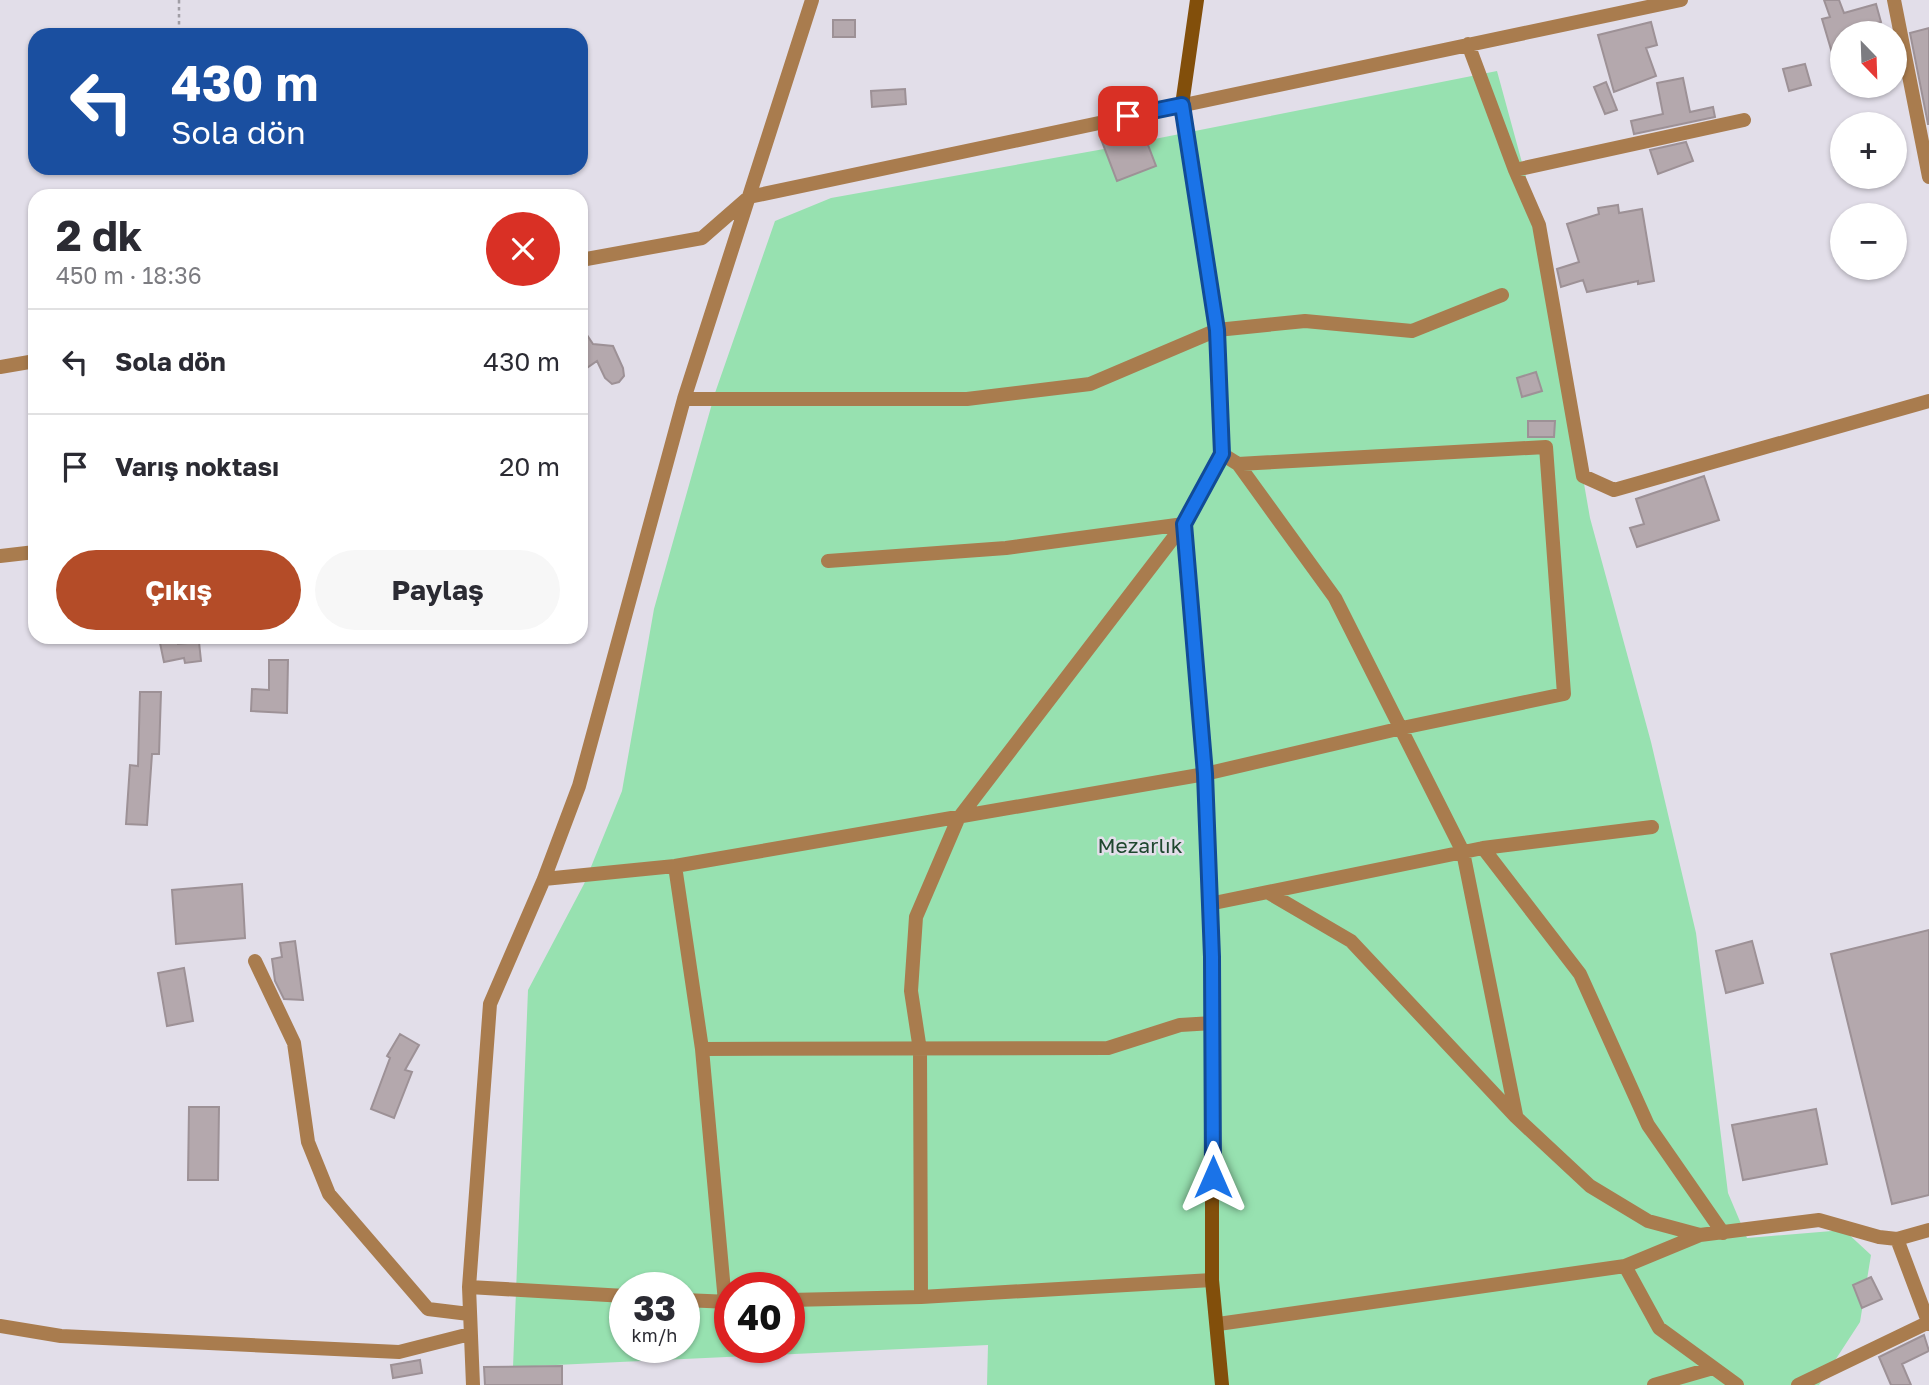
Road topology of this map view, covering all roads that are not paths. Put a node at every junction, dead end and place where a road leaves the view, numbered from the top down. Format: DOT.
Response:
graph roads {
  1 [pos="811,0"];
  2 [pos="1197,0"];
  3 [pos="1681,0"];
  4 [pos="1894,0"];
  5 [pos="1468,44"];
  6 [pos="1182,105"];
  7 [pos="1744,120"];
  8 [pos="1515,170"];
  9 [pos="1929,177"];
  10 [pos="749,197"];
  11 [pos="588,259"];
  12 [pos="1502,295"];
  13 [pos="1217,330"];
  14 [pos="28,362"];
  15 [pos="0,367"];
  16 [pos="684,399"];
  17 [pos="1929,401"];
  18 [pos="1222,454"];
  19 [pos="1238,464"];
  20 [pos="1184,524"];
  21 [pos="28,553"];
  22 [pos="0,556"];
  23 [pos="828,561"];
  24 [pos="1402,727"];
  25 [pos="1205,774"];
  26 [pos="958,819"];
  27 [pos="1652,827"];
  28 [pos="1483,848"];
  29 [pos="1463,852"];
  30 [pos="675,866"];
  31 [pos="544,879"];
  32 [pos="1269,893"];
  33 [pos="1209,904"];
  34 [pos="255,961"];
  35 [pos="1213,1023"];
  36 [pos="702,1049"];
  37 [pos="919,1050"];
  38 [pos="1516,1116"];
  39 [pos="1929,1230"];
  40 [pos="1723,1233"];
  41 [pos="1700,1235"];
  42 [pos="1897,1238"];
  43 [pos="1625,1266"];
  44 [pos="725,1272"];
  45 [pos="1212,1280"];
  46 [pos="469,1287"];
  47 [pos="609,1295"];
  48 [pos="921,1297"];
  49 [pos="805,1300"];
  50 [pos="469,1314"];
  51 [pos="1929,1323"];
  52 [pos="1218,1324"];
  53 [pos="0,1326"];
  54 [pos="470,1334"];
  55 [pos="1713,1368"];
  56 [pos="472,1385"];
  57 [pos="1222,1385"];
  58 [pos="1654,1385"];
  59 [pos="1737,1385"];
  60 [pos="1798,1385"];
  1 -- 10 [label="street"];
  2 -- 6 [label="street"];
  3 -- 5 [label="street"];
  4 -- 9 [label="street"];
  5 -- 6 [label="street"];
  5 -- 8 [label="street"];
  6 -- 10 [label="street"];
  6 -- 13 [label="street"];
  7 -- 8 [label="street"];
  8 -- 17 [label="street"];
  10 -- 11 [label="street"];
  10 -- 16 [label="street"];
  12 -- 13 [label="street"];
  13 -- 16 [label="street"];
  13 -- 18 [label="street"];
  14 -- 15 [label="street"];
  16 -- 31 [label="street"];
  18 -- 19 [label="street"];
  18 -- 20 [label="street"];
  19 -- 24 [label="street"];
  19 -- 24 [label="street"];
  20 -- 23 [label="street"];
  20 -- 25 [label="street"];
  20 -- 26 [label="street"];
  21 -- 22 [label="street"];
  24 -- 25 [label="street"];
  24 -- 29 [label="street"];
  25 -- 26 [label="street"];
  25 -- 33 [label="street"];
  26 -- 30 [label="street"];
  26 -- 37 [label="street"];
  27 -- 28 [label="street"];
  28 -- 29 [label="street"];
  28 -- 40 [label="street"];
  29 -- 32 [label="street"];
  29 -- 38 [label="street"];
  30 -- 31 [label="street"];
  30 -- 36 [label="street"];
  31 -- 46 [label="street"];
  32 -- 33 [label="street"];
  32 -- 38 [label="street"];
  33 -- 35 [label="street"];
  34 -- 50 [label="street"];
  35 -- 37 [label="street"];
  35 -- 45 [label="street"];
  36 -- 37 [label="street"];
  36 -- 44 [label="street"];
  37 -- 48 [label="street"];
  38 -- 41 [label="street"];
  39 -- 42 [label="street"];
  40 -- 41 [label="street"];
  40 -- 42 [label="street"];
  41 -- 43 [label="street"];
  42 -- 51 [label="street"];
  43 -- 52 [label="street"];
  43 -- 55 [label="street"];
  45 -- 48 [label="street"];
  45 -- 52 [label="street"];
  46 -- 47 [label="street"];
  46 -- 50 [label="street"];
  48 -- 49 [label="street"];
  50 -- 54 [label="street"];
  51 -- 60 [label="street"];
  52 -- 57 [label="street"];
  53 -- 54 [label="street"];
  54 -- 56 [label="street"];
  55 -- 58 [label="street"];
  55 -- 59 [label="street"];
}
